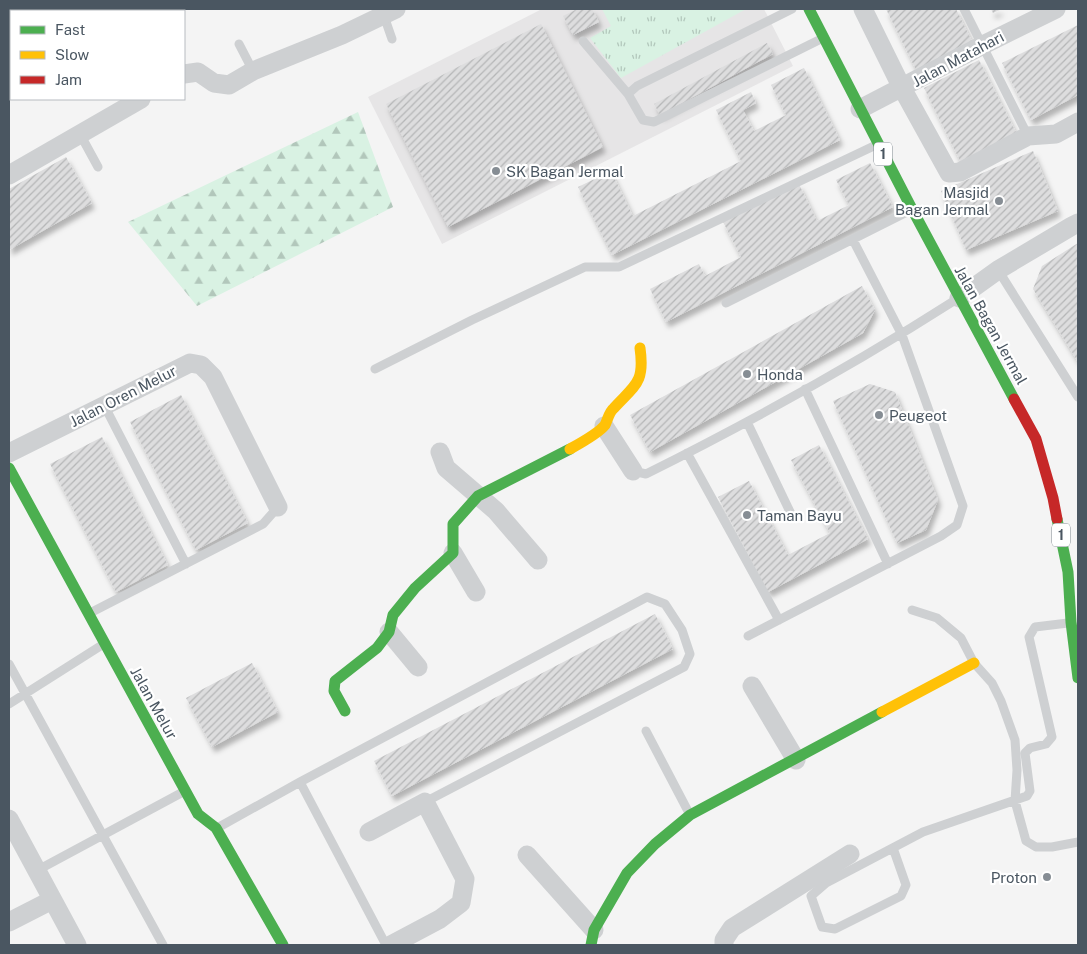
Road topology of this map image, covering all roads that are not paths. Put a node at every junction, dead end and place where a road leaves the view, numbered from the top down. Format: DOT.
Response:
graph roads {
  1 [pos="792,9"];
  2 [pos="809,9"];
  3 [pos="862,9"];
  4 [pos="964,9"];
  5 [pos="1056,9"];
  6 [pos="385,11"];
  7 [pos="823,38"];
  8 [pos="392,39"];
  9 [pos="583,41"];
  10 [pos="239,44"];
  11 [pos="983,45"];
  12 [pos="253,71"];
  13 [pos="185,73"];
  14 [pos="902,88"];
  15 [pos="628,94"];
  16 [pos="139,100"];
  17 [pos="860,109"];
  18 [pos="1078,122"];
  19 [pos="80,134"];
  20 [pos="1028,136"];
  21 [pos="878,144"];
  22 [pos="98,167"];
  23 [pos="9,175"];
  24 [pos="912,210"];
  25 [pos="1078,223"];
  26 [pos="853,240"];
  27 [pos="998,270"];
  28 [pos="959,298"];
  29 [pos="726,302"];
  30 [pos="902,335"];
  31 [pos="640,348"];
  32 [pos="375,369"];
  33 [pos="805,389"];
  34 [pos="1078,397"];
  35 [pos="104,405"];
  36 [pos="747,422"];
  37 [pos="604,426"];
  38 [pos="440,452"];
  39 [pos="9,453"];
  40 [pos="688,453"];
  41 [pos="9,468"];
  42 [pos="634,472"];
  43 [pos="478,496"];
  44 [pos="278,507"];
  45 [pos="793,518"];
  46 [pos="453,553"];
  47 [pos="538,560"];
  48 [pos="186,564"];
  49 [pos="888,564"];
  50 [pos="1073,571"];
  51 [pos="476,592"];
  52 [pos="912,610"];
  53 [pos="88,614"];
  54 [pos="779,620"];
  55 [pos="1071,622"];
  56 [pos="389,632"];
  57 [pos="748,636"];
  58 [pos="105,644"];
  59 [pos="974,663"];
  60 [pos="9,664"];
  61 [pos="418,667"];
  62 [pos="1078,678"];
  63 [pos="752,686"];
  64 [pos="25,694"];
  65 [pos="9,704"];
  66 [pos="344,711"];
  67 [pos="646,732"];
  68 [pos="796,760"];
  69 [pos="300,782"];
  70 [pos="186,791"];
  71 [pos="1014,801"];
  72 [pos="425,802"];
  73 [pos="690,816"];
  74 [pos="9,819"];
  75 [pos="216,828"];
  76 [pos="369,832"];
  77 [pos="102,835"];
  78 [pos="1078,842"];
  79 [pos="893,848"];
  80 [pos="850,854"];
  81 [pos="527,856"];
  82 [pos="36,871"];
  83 [pos="52,900"];
  84 [pos="9,922"];
  85 [pos="592,938"];
  86 [pos="77,945"];
  87 [pos="163,945"];
  88 [pos="283,945"];
  89 [pos="386,945"];
  90 [pos="391,945"];
  91 [pos="724,945"];
  1 -- 15 [label="lane"];
  2 -- 7 [label="street, Jalan Bagan Jermal / 1"];
  3 -- 14 [label="street"];
  4 -- 11 [label="lane"];
  5 -- 11 [label="street, Jalan Matahari"];
  6 -- 8 [label="lane"];
  6 -- 12 [label="street"];
  7 -- 15 [label="lane"];
  7 -- 17 [label="street, Jalan Bagan Jermal / 1"];
  9 -- 15 [label="lane"];
  10 -- 12 [label="lane"];
  11 -- 14 [label="street, Jalan Matahari"];
  11 -- 20 [label="lane"];
  12 -- 13 [label="street"];
  14 -- 17 [label="street, Jalan Matahari"];
  14 -- 20 [label="street"];
  16 -- 19 [label="street"];
  17 -- 21 [label="street, Jalan Bagan Jermal / 1"];
  18 -- 20 [label="street"];
  19 -- 22 [label="lane"];
  19 -- 23 [label="street"];
  21 -- 24 [label="street, Jalan Bagan Jermal / 1"];
  21 -- 32 [label="lane"];
  24 -- 26 [label="lane"];
  24 -- 28 [label="street, Jalan Bagan Jermal / 1"];
  25 -- 27 [label="street"];
  26 -- 29 [label="lane"];
  26 -- 30 [label="lane"];
  27 -- 28 [label="street"];
  27 -- 34 [label="lane"];
  28 -- 30 [label="lane"];
  28 -- 50 [label="street, Jalan Bagan Jermal / 1"];
  30 -- 33 [label="lane"];
  30 -- 49 [label="lane"];
  31 -- 37 [label="street"];
  33 -- 36 [label="lane"];
  33 -- 49 [label="lane"];
  35 -- 39 [label="street, Jalan Oren Melur"];
  35 -- 44 [label="street, Jalan Oren Melur"];
  35 -- 48 [label="lane"];
  36 -- 40 [label="lane"];
  36 -- 45 [label="lane"];
  37 -- 42 [label="street"];
  37 -- 43 [label="street"];
  38 -- 43 [label="street"];
  40 -- 42 [label="lane"];
  40 -- 54 [label="lane"];
  41 -- 53 [label="street, Jalan Melur"];
  43 -- 46 [label="street"];
  43 -- 47 [label="street"];
  44 -- 48 [label="lane"];
  46 -- 51 [label="street"];
  46 -- 56 [label="street"];
  48 -- 53 [label="lane"];
  49 -- 54 [label="lane"];
  50 -- 55 [label="street, Jalan Bagan Jermal / 1"];
  52 -- 59 [label="lane"];
  53 -- 58 [label="street, Jalan Melur"];
  54 -- 57 [label="lane"];
  55 -- 62 [label="street, Jalan Bagan Jermal / 1"];
  55 -- 71 [label="lane"];
  56 -- 61 [label="street"];
  56 -- 66 [label="street"];
  58 -- 64 [label="lane"];
  58 -- 70 [label="street, Jalan Melur"];
  59 -- 68 [label="street"];
  59 -- 71 [label="lane"];
  60 -- 64 [label="lane"];
  63 -- 68 [label="street"];
  64 -- 65 [label="lane"];
  64 -- 77 [label="lane"];
  67 -- 73 [label="lane"];
  68 -- 73 [label="street"];
  69 -- 72 [label="lane"];
  69 -- 75 [label="lane"];
  69 -- 89 [label="lane"];
  70 -- 75 [label="street, Jalan Melur"];
  70 -- 77 [label="lane"];
  71 -- 78 [label="lane"];
  71 -- 79 [label="lane"];
  72 -- 76 [label="street"];
  72 -- 90 [label="street"];
  73 -- 85 [label="street"];
  74 -- 82 [label="street"];
  75 -- 88 [label="street, Jalan Melur"];
  77 -- 82 [label="lane"];
  77 -- 87 [label="lane"];
  79 -- 79 [label="lane"];
  80 -- 91 [label="street"];
  81 -- 85 [label="street"];
  82 -- 83 [label="street"];
  83 -- 84 [label="street"];
  83 -- 86 [label="street"];
}
